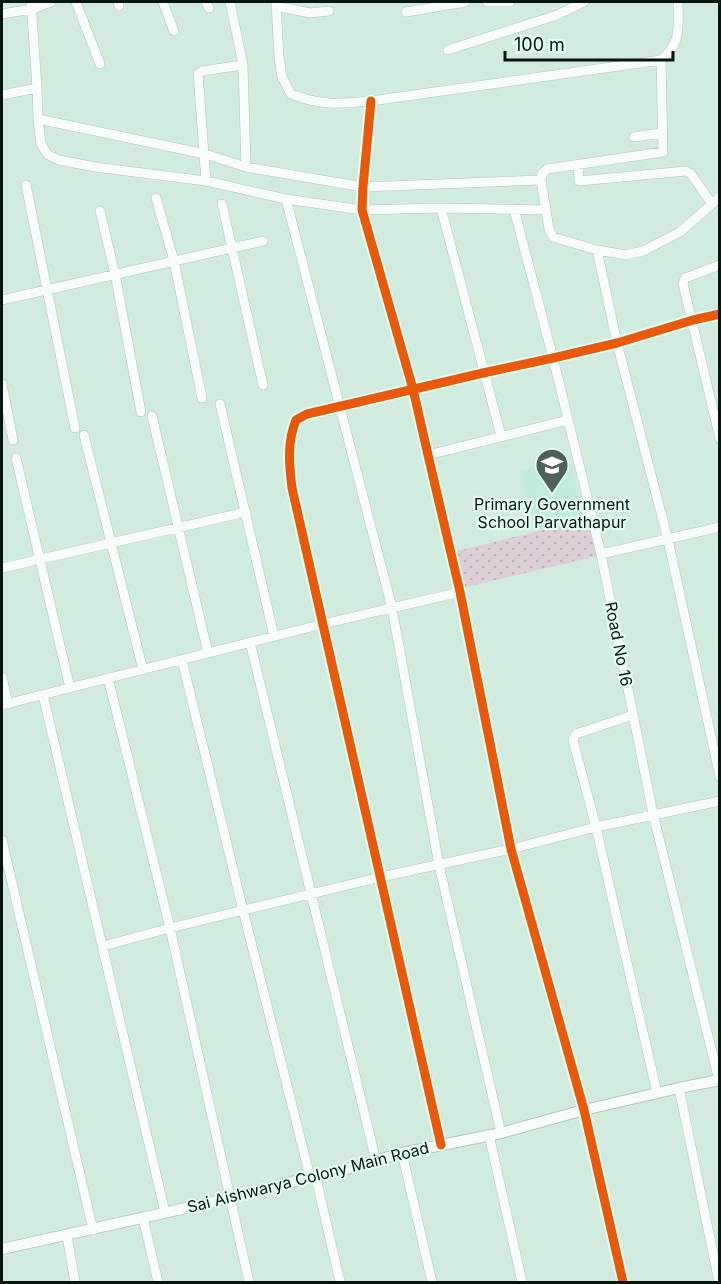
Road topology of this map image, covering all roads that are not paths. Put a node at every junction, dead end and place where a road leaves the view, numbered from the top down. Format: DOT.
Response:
graph roads {
  1 [pos="51,2"];
  2 [pos="76,2"];
  3 [pos="163,2"];
  4 [pos="230,2"];
  5 [pos="465,2"];
  6 [pos="487,2"];
  7 [pos="496,2"];
  8 [pos="510,2"];
  9 [pos="584,2"];
  10 [pos="678,2"];
  11 [pos="276,4"];
  12 [pos="32,5"];
  13 [pos="329,11"];
  14 [pos="406,12"];
  15 [pos="2,14"];
  16 [pos="174,31"];
  17 [pos="448,50"];
  18 [pos="661,60"];
  19 [pos="100,64"];
  20 [pos="243,65"];
  21 [pos="38,88"];
  22 [pos="2,94"];
  23 [pos="371,101"];
  24 [pos="38,119"];
  25 [pos="661,133"];
  26 [pos="634,137"];
  27 [pos="205,154"];
  28 [pos="578,164"];
  29 [pos="246,166"];
  30 [pos="541,180"];
  31 [pos="206,181"];
  32 [pos="26,184"];
  33 [pos="363,187"];
  34 [pos="720,197"];
  35 [pos="156,198"];
  36 [pos="286,199"];
  37 [pos="222,204"];
  38 [pos="712,204"];
  39 [pos="441,208"];
  40 [pos="514,209"];
  41 [pos="362,210"];
  42 [pos="546,210"];
  43 [pos="100,211"];
  44 [pos="263,241"];
  45 [pos="232,247"];
  46 [pos="597,250"];
  47 [pos="174,261"];
  48 [pos="720,265"];
  49 [pos="115,274"];
  50 [pos="48,291"];
  51 [pos="2,300"];
  52 [pos="720,314"];
  53 [pos="693,320"];
  54 [pos="617,343"];
  55 [pos="553,358"];
  56 [pos="483,373"];
  57 [pos="2,384"];
  58 [pos="263,385"];
  59 [pos="413,389"];
  60 [pos="202,398"];
  61 [pos="220,404"];
  62 [pos="341,405"];
  63 [pos="141,412"];
  64 [pos="152,416"];
  65 [pos="568,420"];
  66 [pos="75,428"];
  67 [pos="84,435"];
  68 [pos="501,436"];
  69 [pos="720,439"];
  70 [pos="13,440"];
  71 [pos="428,454"];
  72 [pos="16,458"];
  73 [pos="246,513"];
  74 [pos="179,527"];
  75 [pos="720,527"];
  76 [pos="668,540"];
  77 [pos="111,543"];
  78 [pos="601,554"];
  79 [pos="40,559"];
  80 [pos="2,568"];
  81 [pos="460,592"];
  82 [pos="392,608"];
  83 [pos="323,624"];
  84 [pos="274,636"];
  85 [pos="250,642"];
  86 [pos="208,653"];
  87 [pos="182,660"];
  88 [pos="143,670"];
  89 [pos="2,677"];
  90 [pos="108,678"];
  91 [pos="70,688"];
  92 [pos="43,695"];
  93 [pos="5,704"];
  94 [pos="633,715"];
  95 [pos="720,777"];
  96 [pos="720,801"];
  97 [pos="653,814"];
  98 [pos="596,827"];
  99 [pos="2,840"];
  100 [pos="510,849"];
  101 [pos="439,865"];
  102 [pos="381,877"];
  103 [pos="311,894"];
  104 [pos="243,910"];
  105 [pos="171,928"];
  106 [pos="103,946"];
  107 [pos="719,1080"];
  108 [pos="679,1088"];
  109 [pos="657,1093"];
  110 [pos="584,1110"];
  111 [pos="501,1133"];
  112 [pos="489,1136"];
  113 [pos="441,1145"];
  114 [pos="402,1153"];
  115 [pos="376,1161"];
  116 [pos="313,1177"];
  117 [pos="231,1198"];
  118 [pos="165,1212"];
  119 [pos="143,1218"];
  120 [pos="93,1230"];
  121 [pos="67,1236"];
  122 [pos="2,1249"];
  123 [pos="75,1282"];
  124 [pos="158,1282"];
  125 [pos="249,1282"];
  126 [pos="340,1282"];
  127 [pos="432,1282"];
  128 [pos="522,1282"];
  129 [pos="623,1282"];
  130 [pos="719,1282"];
  1 -- 12 [label="street"];
  2 -- 19 [label="street"];
  3 -- 16 [label="street"];
  4 -- 20 [label="street"];
  5 -- 14 [label="street"];
  6 -- 7 [label="street"];
  7 -- 8 [label="street"];
  9 -- 17 [label="street"];
  10 -- 18 [label="street"];
  11 -- 13 [label="street"];
  11 -- 23 [label="street"];
  12 -- 15 [label="street"];
  12 -- 21 [label="street"];
  18 -- 23 [label="street"];
  18 -- 25 [label="street"];
  20 -- 27 [label="street"];
  20 -- 29 [label="street"];
  21 -- 22 [label="street"];
  21 -- 24 [label="street"];
  23 -- 33 [label="street"];
  24 -- 27 [label="street"];
  24 -- 31 [label="street"];
  25 -- 26 [label="street"];
  25 -- 28 [label="street"];
  27 -- 29 [label="street"];
  27 -- 31 [label="street"];
  28 -- 30 [label="street"];
  28 -- 38 [label="street"];
  29 -- 33 [label="street"];
  30 -- 33 [label="street"];
  30 -- 42 [label="street"];
  31 -- 36 [label="street"];
  32 -- 50 [label="street"];
  33 -- 41 [label="street"];
  34 -- 38 [label="street"];
  35 -- 47 [label="street"];
  36 -- 41 [label="street"];
  36 -- 62 [label="street"];
  37 -- 45 [label="street"];
  38 -- 46 [label="street"];
  39 -- 40 [label="street"];
  39 -- 41 [label="street"];
  39 -- 56 [label="street"];
  40 -- 42 [label="street"];
  40 -- 55 [label="street, Road No 16"];
  41 -- 59 [label="street"];
  42 -- 46 [label="street"];
  43 -- 49 [label="street"];
  44 -- 45 [label="street"];
  45 -- 47 [label="street"];
  45 -- 58 [label="street"];
  46 -- 54 [label="street"];
  47 -- 49 [label="street"];
  47 -- 60 [label="street"];
  48 -- 53 [label="street"];
  49 -- 50 [label="street"];
  49 -- 63 [label="street"];
  50 -- 51 [label="street"];
  50 -- 66 [label="street"];
  52 -- 53 [label="street"];
  53 -- 54 [label="street"];
  53 -- 69 [label="street"];
  54 -- 55 [label="street"];
  54 -- 76 [label="street"];
  55 -- 56 [label="street"];
  55 -- 65 [label="street, Road No 16"];
  56 -- 59 [label="street"];
  56 -- 68 [label="street"];
  57 -- 70 [label="street"];
  59 -- 62 [label="street"];
  59 -- 71 [label="street"];
  61 -- 73 [label="street"];
  62 -- 82 [label="street"];
  62 -- 83 [label="street"];
  64 -- 74 [label="street"];
  65 -- 68 [label="street"];
  65 -- 78 [label="street, Road No 16"];
  67 -- 77 [label="street"];
  68 -- 71 [label="street"];
  71 -- 81 [label="street"];
  72 -- 79 [label="street"];
  73 -- 74 [label="street"];
  73 -- 84 [label="street"];
  74 -- 77 [label="street"];
  74 -- 86 [label="street"];
  75 -- 76 [label="street"];
  76 -- 78 [label="street"];
  76 -- 95 [label="street"];
  77 -- 79 [label="street"];
  77 -- 88 [label="street"];
  78 -- 94 [label="street, Road No 16"];
  79 -- 80 [label="street"];
  79 -- 91 [label="street"];
  81 -- 82 [label="street"];
  81 -- 100 [label="street"];
  82 -- 83 [label="street"];
  82 -- 101 [label="street"];
  83 -- 84 [label="street"];
  83 -- 102 [label="street"];
  84 -- 85 [label="street"];
  85 -- 86 [label="street"];
  85 -- 103 [label="street"];
  86 -- 87 [label="street"];
  87 -- 88 [label="street"];
  87 -- 104 [label="street"];
  88 -- 90 [label="street"];
  89 -- 93 [label="street"];
  90 -- 91 [label="street"];
  90 -- 105 [label="street"];
  91 -- 92 [label="street"];
  92 -- 93 [label="street"];
  92 -- 106 [label="street"];
  94 -- 97 [label="street, Road No 16"];
  94 -- 98 [label="street"];
  96 -- 97 [label="street"];
  97 -- 98 [label="street"];
  97 -- 107 [label="street, Road No 16"];
  98 -- 100 [label="street"];
  98 -- 109 [label="street"];
  99 -- 120 [label="street"];
  100 -- 101 [label="street"];
  100 -- 110 [label="street"];
  101 -- 102 [label="street"];
  101 -- 111 [label="street"];
  102 -- 103 [label="street"];
  102 -- 113 [label="street"];
  103 -- 104 [label="street"];
  103 -- 115 [label="street"];
  104 -- 105 [label="street"];
  104 -- 116 [label="street"];
  105 -- 106 [label="street"];
  105 -- 117 [label="street"];
  106 -- 118 [label="street"];
  107 -- 108 [label="street, Sai Aishwarya Colony Main Road"];
  108 -- 109 [label="street, Sai Aishwarya Colony Main Road"];
  108 -- 130 [label="street"];
  109 -- 110 [label="street, Sai Aishwarya Colony Main Road"];
  110 -- 111 [label="street, Sai Aishwarya Colony Main Road"];
  110 -- 129 [label="street"];
  111 -- 112 [label="street, Sai Aishwarya Colony Main Road"];
  112 -- 113 [label="street, Sai Aishwarya Colony Main Road"];
  112 -- 128 [label="street"];
  113 -- 114 [label="street, Sai Aishwarya Colony Main Road"];
  114 -- 115 [label="street, Sai Aishwarya Colony Main Road"];
  114 -- 127 [label="street"];
  115 -- 116 [label="street, Sai Aishwarya Colony Main Road"];
  116 -- 117 [label="street, Sai Aishwarya Colony Main Road"];
  116 -- 126 [label="street"];
  117 -- 118 [label="street, Sai Aishwarya Colony Main Road"];
  117 -- 125 [label="street"];
  118 -- 119 [label="street, Sai Aishwarya Colony Main Road"];
  119 -- 120 [label="street, Sai Aishwarya Colony Main Road"];
  119 -- 124 [label="street"];
  120 -- 121 [label="street, Sai Aishwarya Colony Main Road"];
  121 -- 122 [label="street, Sai Aishwarya Colony Main Road"];
  121 -- 123 [label="street"];
}
